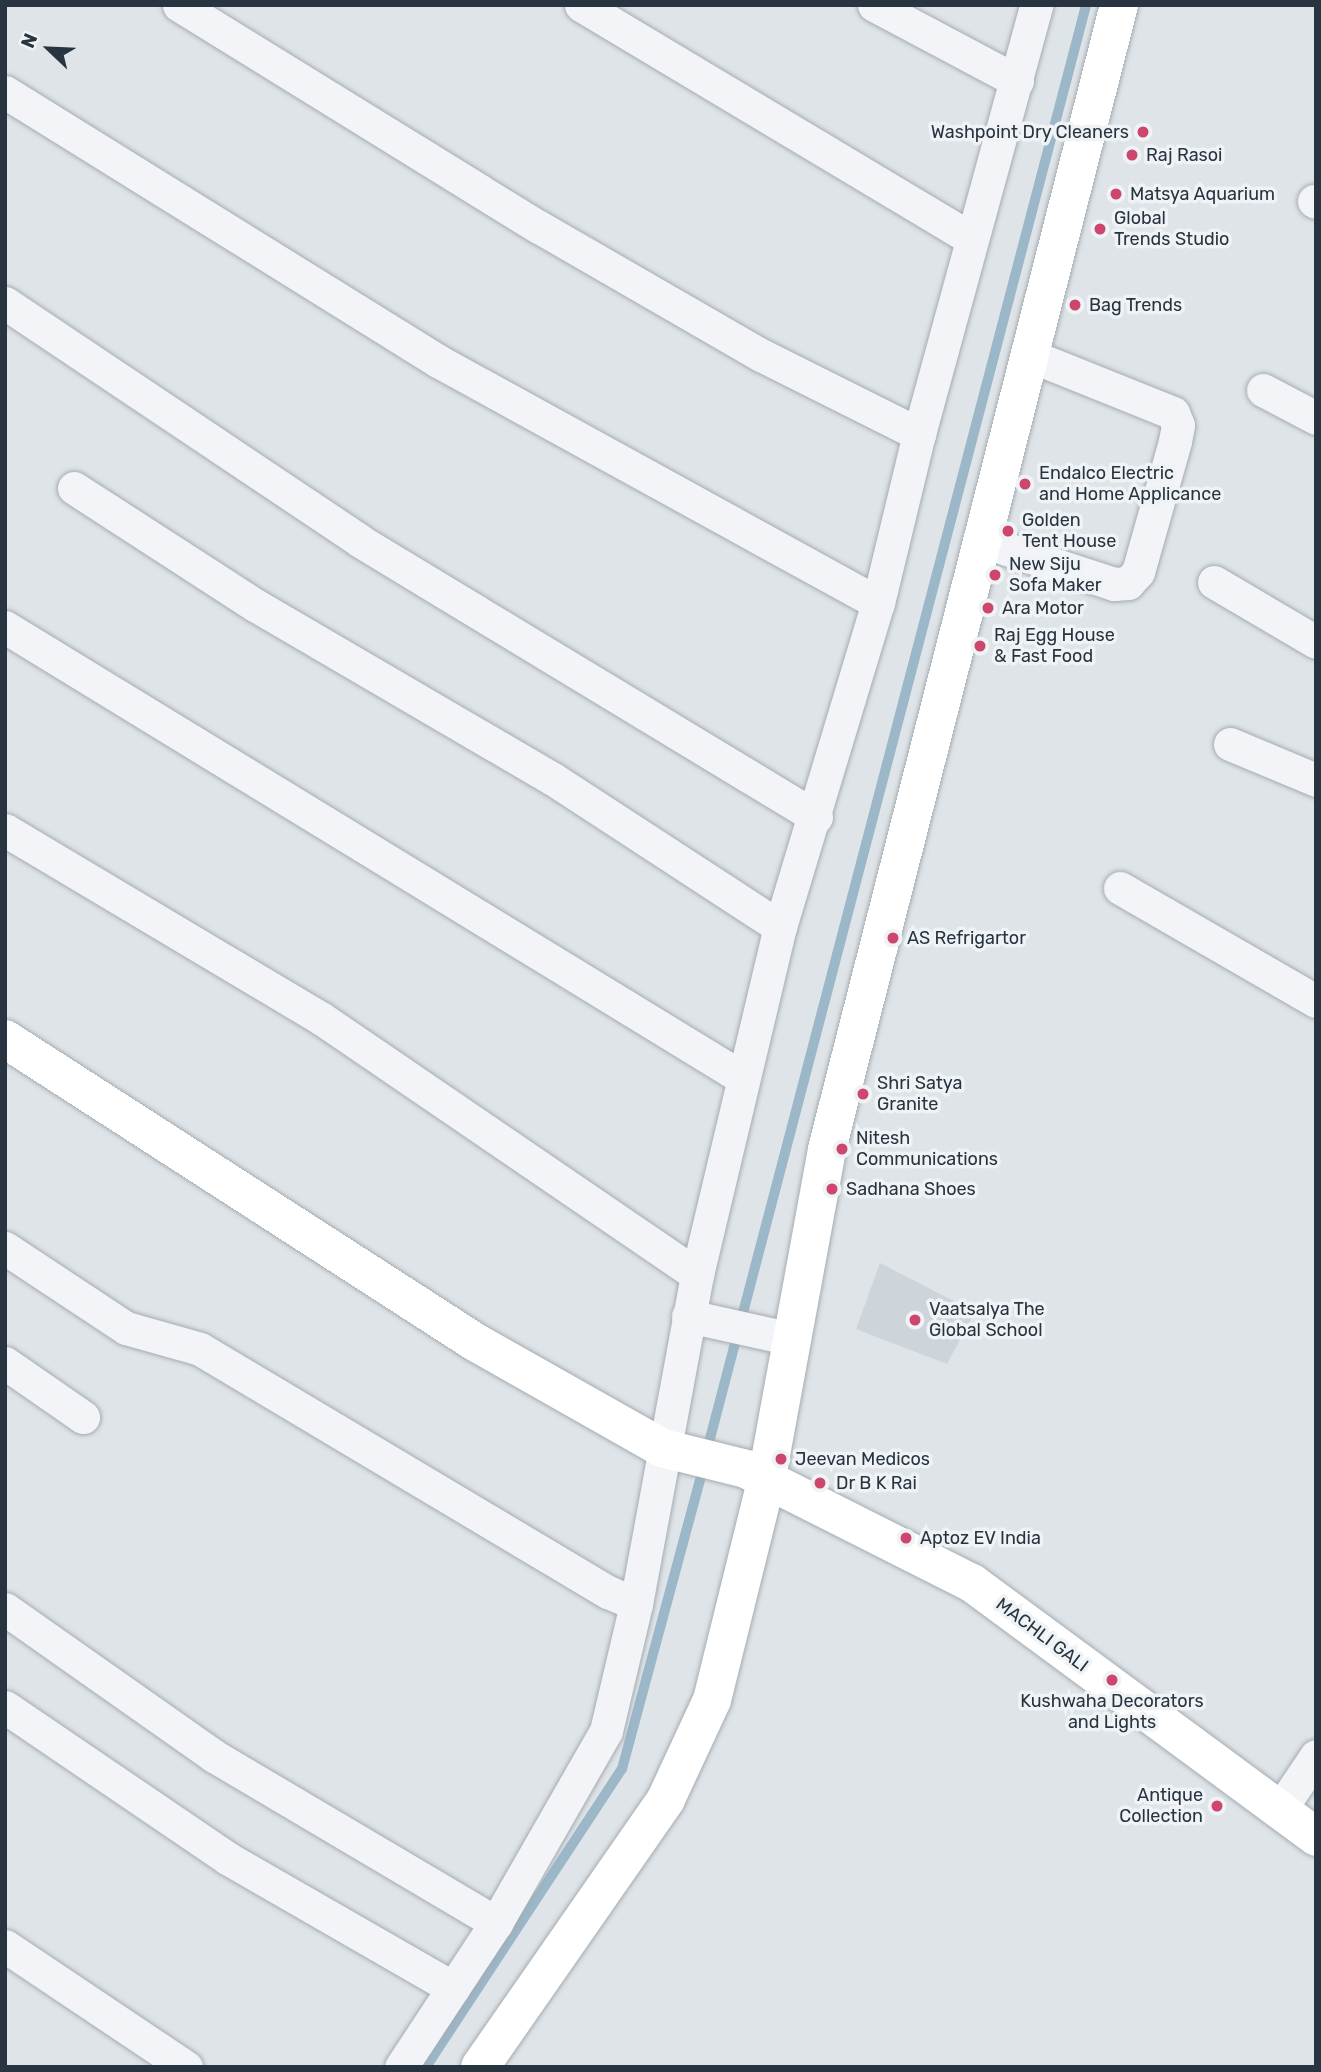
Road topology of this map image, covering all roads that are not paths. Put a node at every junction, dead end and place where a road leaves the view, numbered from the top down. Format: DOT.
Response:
graph roads {
  1 [pos="179,5"];
  2 [pos="581,5"];
  3 [pos="874,5"];
  4 [pos="1036,5"];
  5 [pos="1119,5"];
  6 [pos="1017,81"];
  7 [pos="5,92"];
  8 [pos="970,238"];
  9 [pos="5,303"];
  10 [pos="1031,356"];
  11 [pos="1263,390"];
  12 [pos="1316,418"];
  13 [pos="919,434"];
  14 [pos="74,488"];
  15 [pos="982,541"];
  16 [pos="1214,582"];
  17 [pos="878,603"];
  18 [pos="5,626"];
  19 [pos="1316,642"];
  20 [pos="1230,744"];
  21 [pos="1316,780"];
  22 [pos="816,817"];
  23 [pos="5,830"];
  24 [pos="1120,888"];
  25 [pos="780,927"];
  26 [pos="1316,1000"];
  27 [pos="5,1039"];
  28 [pos="743,1078"];
  29 [pos="5,1248"];
  30 [pos="697,1275"];
  31 [pos="697,1318"];
  32 [pos="780,1336"];
  33 [pos="5,1363"];
  34 [pos="83,1417"];
  35 [pos="674,1451"];
  36 [pos="756,1476"];
  37 [pos="636,1604"];
  38 [pos="5,1609"];
  39 [pos="5,1707"];
  40 [pos="1316,1756"];
  41 [pos="1279,1811"];
  42 [pos="1316,1838"];
  43 [pos="496,1923"];
  44 [pos="5,1946"];
  45 [pos="453,1988"];
  46 [pos="186,2067"];
  47 [pos="401,2067"];
  48 [pos="480,2067"];
  1 -- 13 [label="street"];
  2 -- 8 [label="street"];
  3 -- 6 [label="street"];
  4 -- 6 [label="street"];
  5 -- 10 [label="street"];
  6 -- 8 [label="street"];
  7 -- 17 [label="street"];
  8 -- 13 [label="street"];
  9 -- 22 [label="street"];
  10 -- 15 [label="street"];
  10 -- 15 [label="street"];
  11 -- 12 [label="street"];
  13 -- 17 [label="street"];
  14 -- 25 [label="street"];
  15 -- 32 [label="street"];
  16 -- 19 [label="street"];
  17 -- 22 [label="street"];
  18 -- 28 [label="street"];
  20 -- 21 [label="street"];
  22 -- 25 [label="street"];
  23 -- 30 [label="street"];
  24 -- 26 [label="street"];
  25 -- 28 [label="street"];
  27 -- 35 [label="street, MACHLI GALI"];
  28 -- 30 [label="street"];
  29 -- 37 [label="street"];
  30 -- 31 [label="street"];
  31 -- 32 [label="street"];
  31 -- 35 [label="street"];
  32 -- 36 [label="street"];
  33 -- 34 [label="street"];
  35 -- 36 [label="street, MACHLI GALI"];
  35 -- 37 [label="street"];
  36 -- 41 [label="street, MACHLI GALI"];
  36 -- 48 [label="street"];
  37 -- 43 [label="street"];
  38 -- 43 [label="street"];
  39 -- 45 [label="street"];
  40 -- 41 [label="street"];
  41 -- 42 [label="street, MACHLI GALI"];
  43 -- 45 [label="street"];
  44 -- 46 [label="street"];
  45 -- 47 [label="street"];
}
